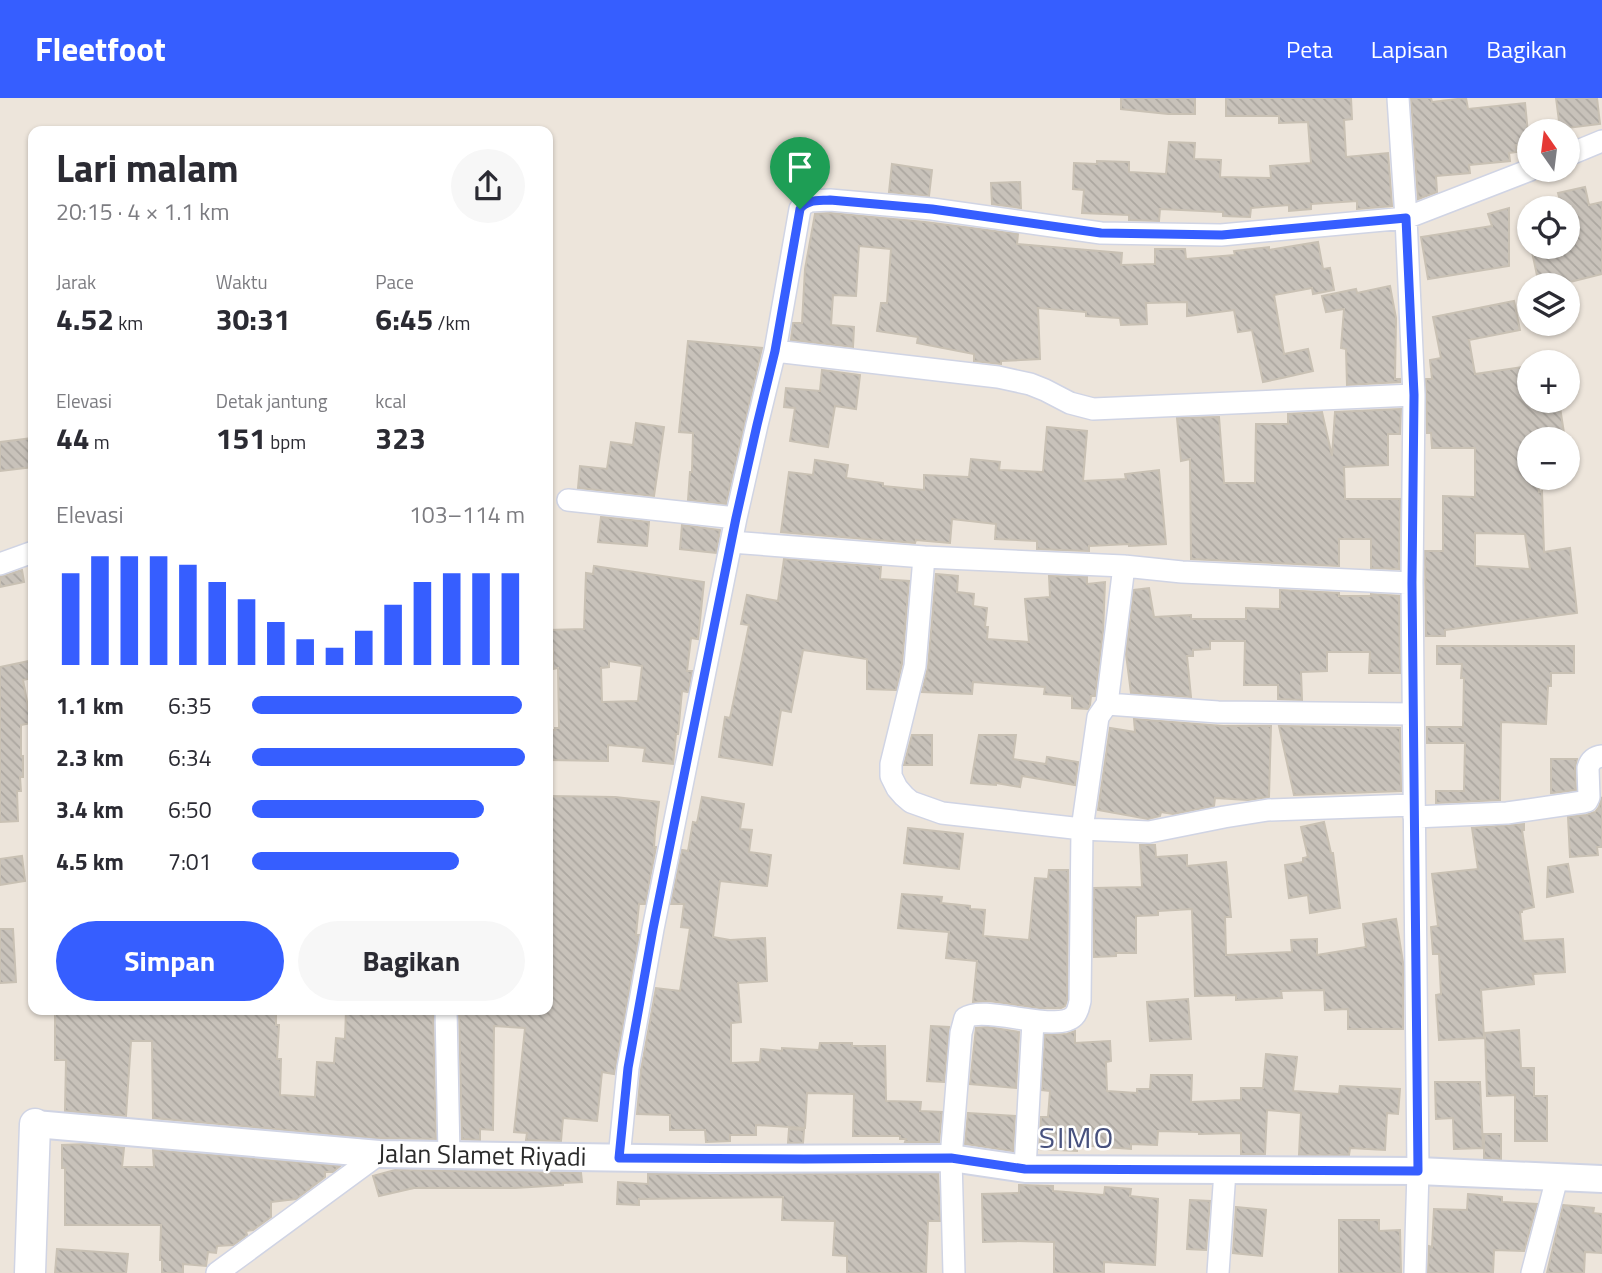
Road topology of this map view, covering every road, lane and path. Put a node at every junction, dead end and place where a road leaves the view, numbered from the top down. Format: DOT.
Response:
graph roads {
  1 [pos="1398,98"];
  2 [pos="1602,141"];
  3 [pos="1580,150"];
  4 [pos="1517,175"];
  5 [pos="1406,218"];
  6 [pos="775,351"];
  7 [pos="1414,395"];
  8 [pos="568,500"];
  9 [pos="736,518"];
  10 [pos="731,542"];
  11 [pos="28,554"];
  12 [pos="924,557"];
  13 [pos="0,564"];
  14 [pos="1124,566"];
  15 [pos="1412,583"];
  16 [pos="1107,704"];
  17 [pos="1413,714"];
  18 [pos="1602,756"];
  19 [pos="1414,811"];
  20 [pos="1082,829"];
  21 [pos="446,1015"];
  22 [pos="1033,1021"];
  23 [pos="35,1124"];
  24 [pos="379,1154"];
  25 [pos="449,1154"];
  26 [pos="619,1158"];
  27 [pos="951,1158"];
  28 [pos="1025,1169"];
  29 [pos="1224,1171"];
  30 [pos="1418,1171"];
  31 [pos="1557,1178"];
  32 [pos="1602,1179"];
  33 [pos="30,1273"];
  34 [pos="217,1273"];
  35 [pos="954,1273"];
  36 [pos="1218,1273"];
  37 [pos="1415,1273"];
  38 [pos="1532,1273"];
  1 -- 5 [label="street"];
  2 -- 3 [label="street"];
  4 -- 5 [label="street"];
  5 -- 6 [label="street"];
  5 -- 7 [label="street"];
  6 -- 7 [label="street"];
  6 -- 9 [label="street"];
  7 -- 15 [label="street"];
  8 -- 9 [label="street"];
  9 -- 10 [label="street"];
  10 -- 12 [label="street"];
  10 -- 26 [label="street"];
  11 -- 13 [label="street"];
  12 -- 14 [label="street"];
  12 -- 20 [label="street"];
  14 -- 15 [label="street"];
  14 -- 16 [label="street"];
  15 -- 17 [label="street"];
  16 -- 17 [label="street"];
  16 -- 20 [label="street"];
  17 -- 19 [label="street"];
  18 -- 19 [label="street"];
  19 -- 20 [label="street"];
  19 -- 30 [label="street"];
  20 -- 22 [label="street"];
  21 -- 25 [label="street"];
  22 -- 27 [label="street"];
  22 -- 28 [label="street"];
  23 -- 24 [label="street, Jalan Slamet Riyadi"];
  23 -- 33 [label="main road"];
  24 -- 25 [label="street, Jalan Slamet Riyadi"];
  24 -- 34 [label="street"];
  25 -- 26 [label="street, Jalan Slamet Riyadi"];
  26 -- 27 [label="street, Jalan Slamet Riyadi"];
  27 -- 28 [label="street, Jalan Slamet Riyadi"];
  27 -- 35 [label="street"];
  28 -- 29 [label="street, Jalan Slamet Riyadi"];
  29 -- 30 [label="street, Jalan Slamet Riyadi"];
  29 -- 36 [label="street"];
  30 -- 31 [label="street, Jalan Slamet Riyadi"];
  30 -- 37 [label="street"];
  31 -- 32 [label="street, Jalan Slamet Riyadi"];
  31 -- 38 [label="street"];
}
